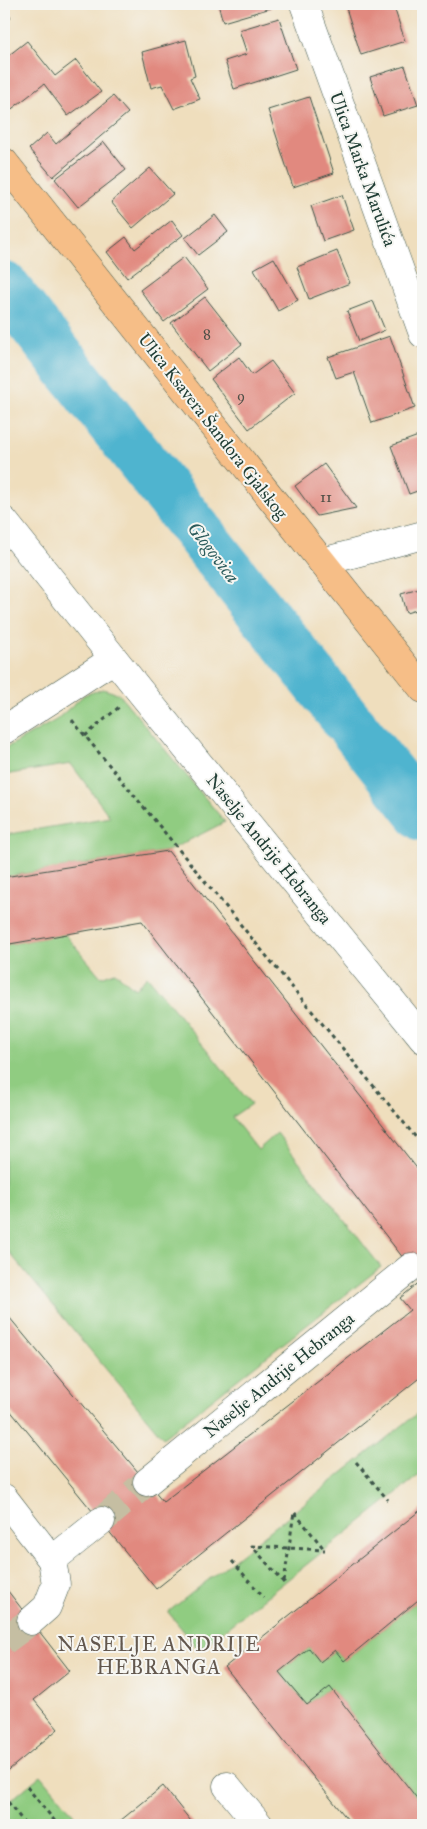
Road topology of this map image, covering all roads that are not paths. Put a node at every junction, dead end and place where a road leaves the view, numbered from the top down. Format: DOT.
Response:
graph roads {
  1 [pos="304,4"];
  2 [pos="4,162"];
  3 [pos="423,334"];
  4 [pos="4,521"];
  5 [pos="423,535"];
  6 [pos="322,562"];
  7 [pos="114,659"];
  8 [pos="423,689"];
  9 [pos="4,730"];
  10 [pos="423,1039"];
  11 [pos="411,1268"];
  12 [pos="147,1482"];
  13 [pos="4,1498"];
  14 [pos="101,1521"];
  15 [pos="52,1560"];
  16 [pos="31,1620"];
  17 [pos="227,1786"];
  18 [pos="259,1825"];
  1 -- 3 [label="street, Ulica Marka Marulića"];
  2 -- 6 [label="main road, Ulica Ksavera Šandora Gjalskog"];
  4 -- 7 [label="street, Naselje Andrije Hebranga"];
  5 -- 6 [label="street"];
  6 -- 8 [label="main road, Ulica Ksavera Šandora Gjalskog"];
  7 -- 9 [label="street"];
  7 -- 10 [label="street, Naselje Andrije Hebranga"];
  11 -- 12 [label="street, Naselje Andrije Hebranga"];
  13 -- 15 [label="street"];
  14 -- 15 [label="street"];
  15 -- 16 [label="street"];
  17 -- 18 [label="street"];
}
